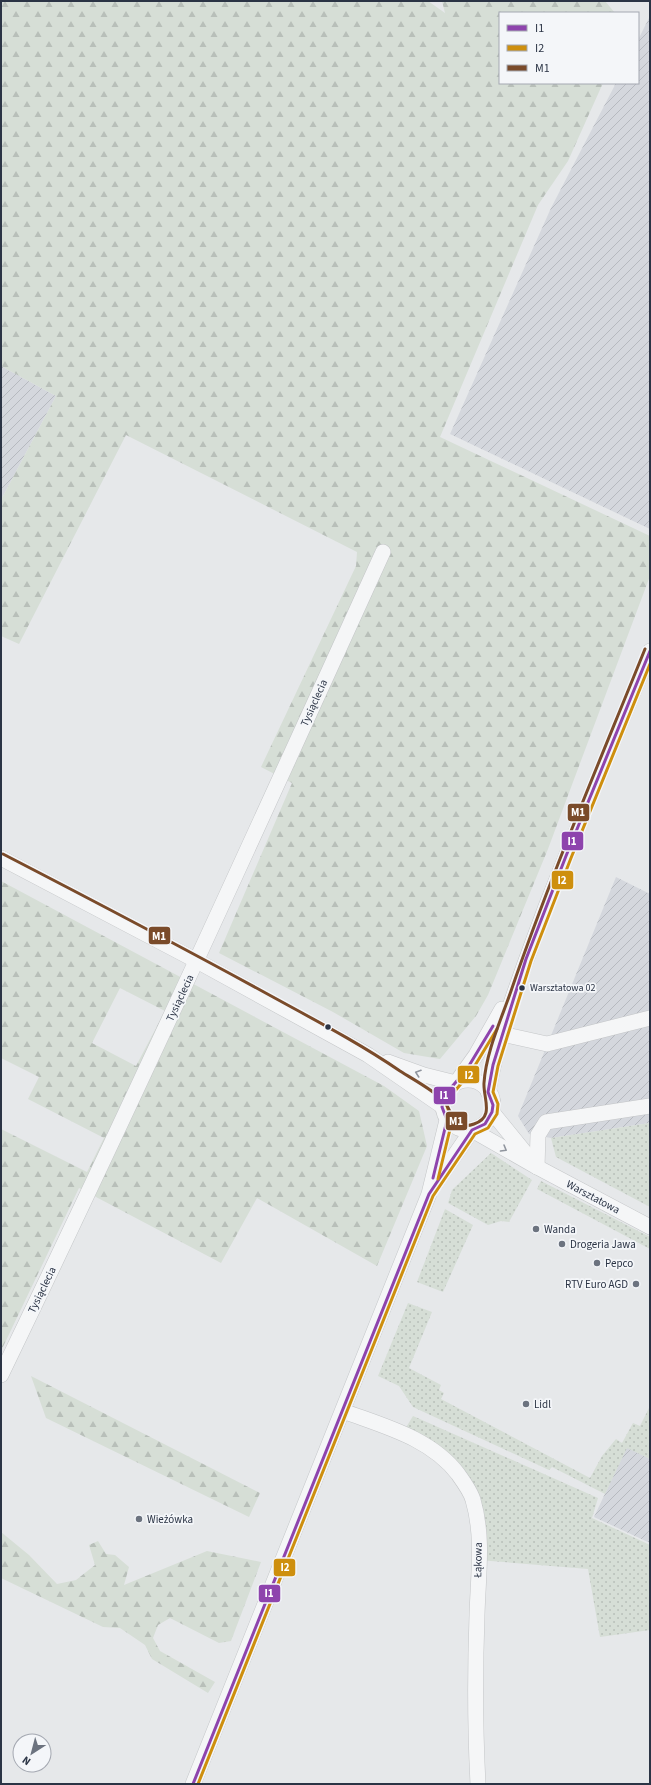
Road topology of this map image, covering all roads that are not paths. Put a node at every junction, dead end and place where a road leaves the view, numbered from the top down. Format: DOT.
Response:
graph roads {
  1 [pos="383,552"];
  2 [pos="650,651"];
  3 [pos="1,858"];
  4 [pos="526,959"];
  5 [pos="197,961"];
  6 [pos="650,1018"];
  7 [pos="502,1034"];
  8 [pos="368,1055"];
  9 [pos="456,1083"];
  10 [pos="488,1092"];
  11 [pos="650,1106"];
  12 [pos="492,1112"];
  13 [pos="445,1113"];
  14 [pos="472,1130"];
  15 [pos="537,1168"];
  16 [pos="429,1194"];
  17 [pos="650,1227"];
  18 [pos="1,1374"];
  19 [pos="343,1411"];
  20 [pos="193,1784"];
  21 [pos="478,1784"];
  1 -- 5 [label="street, Tysiąclecia"];
  2 -- 4 [label="street"];
  3 -- 5 [label="street"];
  4 -- 7 [label="street"];
  4 -- 9 [label="street"];
  5 -- 8 [label="street"];
  5 -- 18 [label="street, Tysiąclecia"];
  6 -- 7 [label="street"];
  7 -- 10 [label="street"];
  9 -- 8 [label="street, one-way"];
  8 -- 13 [label="street"];
  9 -- 10 [label="street"];
  9 -- 13 [label="street"];
  10 -- 12 [label="street"];
  11 -- 15 [label="street"];
  12 -- 14 [label="street"];
  12 -- 15 [label="street, Warsztatowa"];
  13 -- 14 [label="street"];
  13 -- 16 [label="street"];
  14 -- 15 [label="street, Warsztatowa, one-way"];
  14 -- 16 [label="street"];
  15 -- 17 [label="street, Warsztatowa"];
  16 -- 19 [label="street"];
  19 -- 20 [label="street"];
  19 -- 21 [label="street, Łąkowa"];
}
